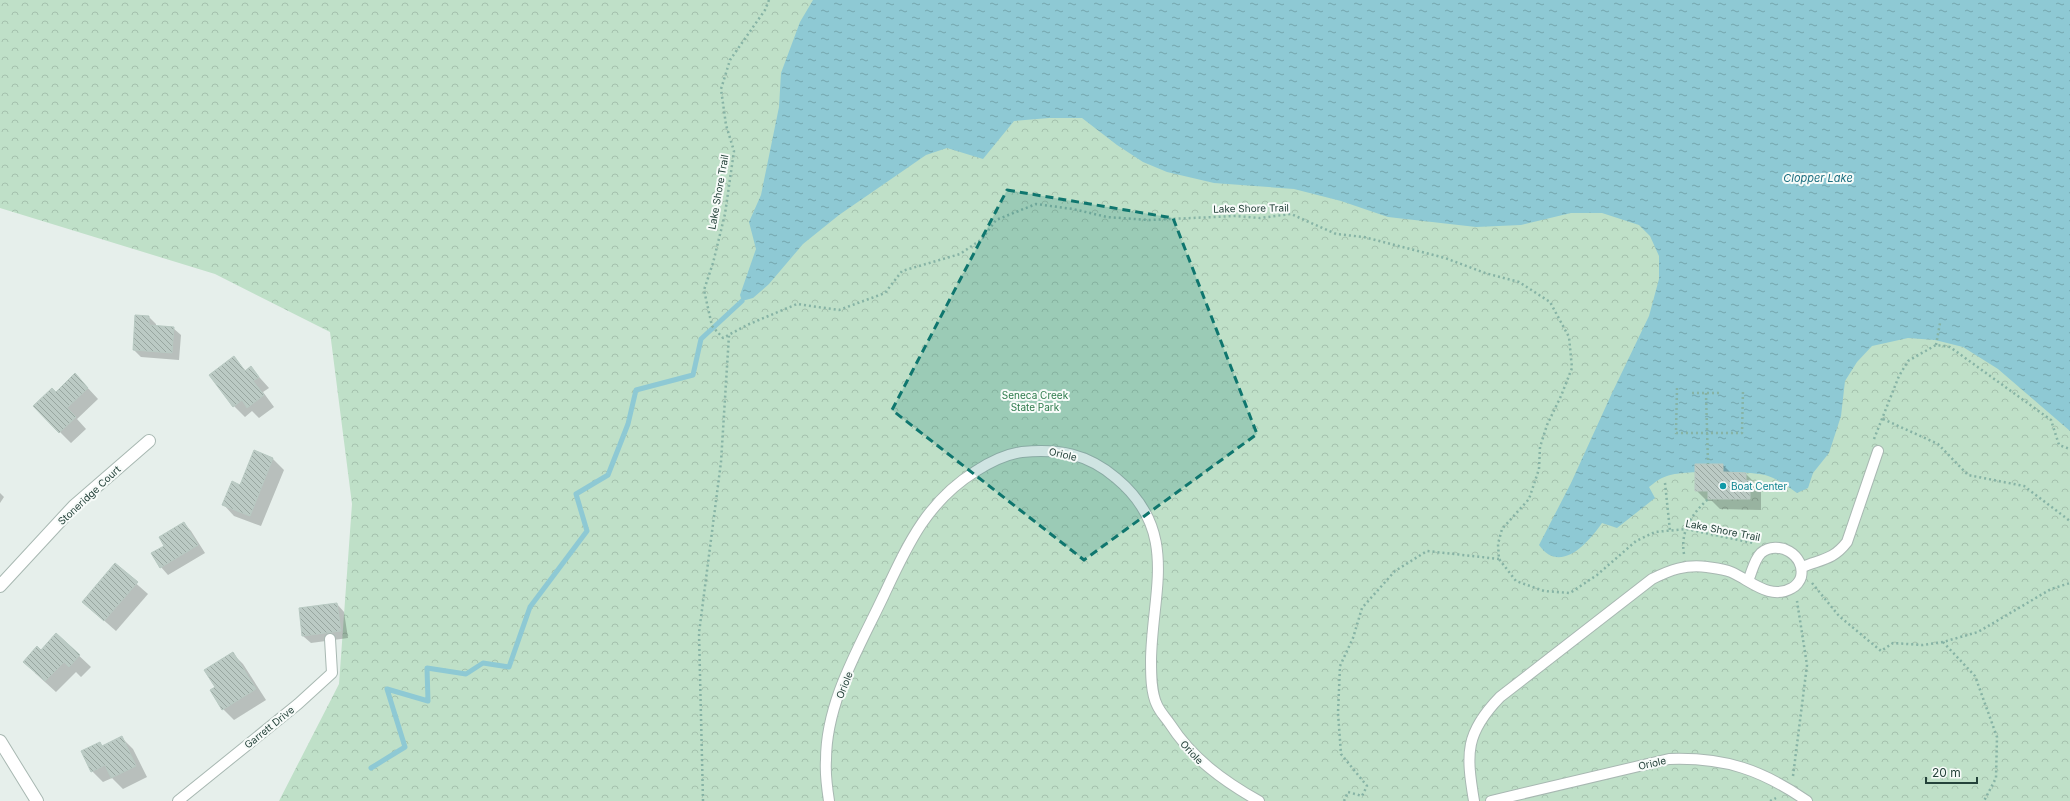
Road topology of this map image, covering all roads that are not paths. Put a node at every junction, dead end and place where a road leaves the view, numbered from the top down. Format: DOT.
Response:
graph roads {
  1 [pos="149,441"];
  2 [pos="1878,451"];
  3 [pos="1804,566"];
  4 [pos="1748,581"];
  5 [pos="0,586"];
  6 [pos="330,639"];
  7 [pos="0,741"];
  8 [pos="37,801"];
  9 [pos="178,801"];
  10 [pos="829,801"];
  11 [pos="1259,801"];
  12 [pos="1474,801"];
  13 [pos="1491,801"];
  14 [pos="1807,801"];
  1 -- 5 [label="street, Stoneridge Court"];
  2 -- 3 [label="lane"];
  3 -- 4 [label="lane"];
  3 -- 4 [label="lane"];
  4 -- 12 [label="lane"];
  6 -- 9 [label="lane, Garrett Drive"];
  7 -- 8 [label="street"];
  10 -- 11 [label="lane, Oriole"];
  13 -- 14 [label="lane, Oriole"];
}
